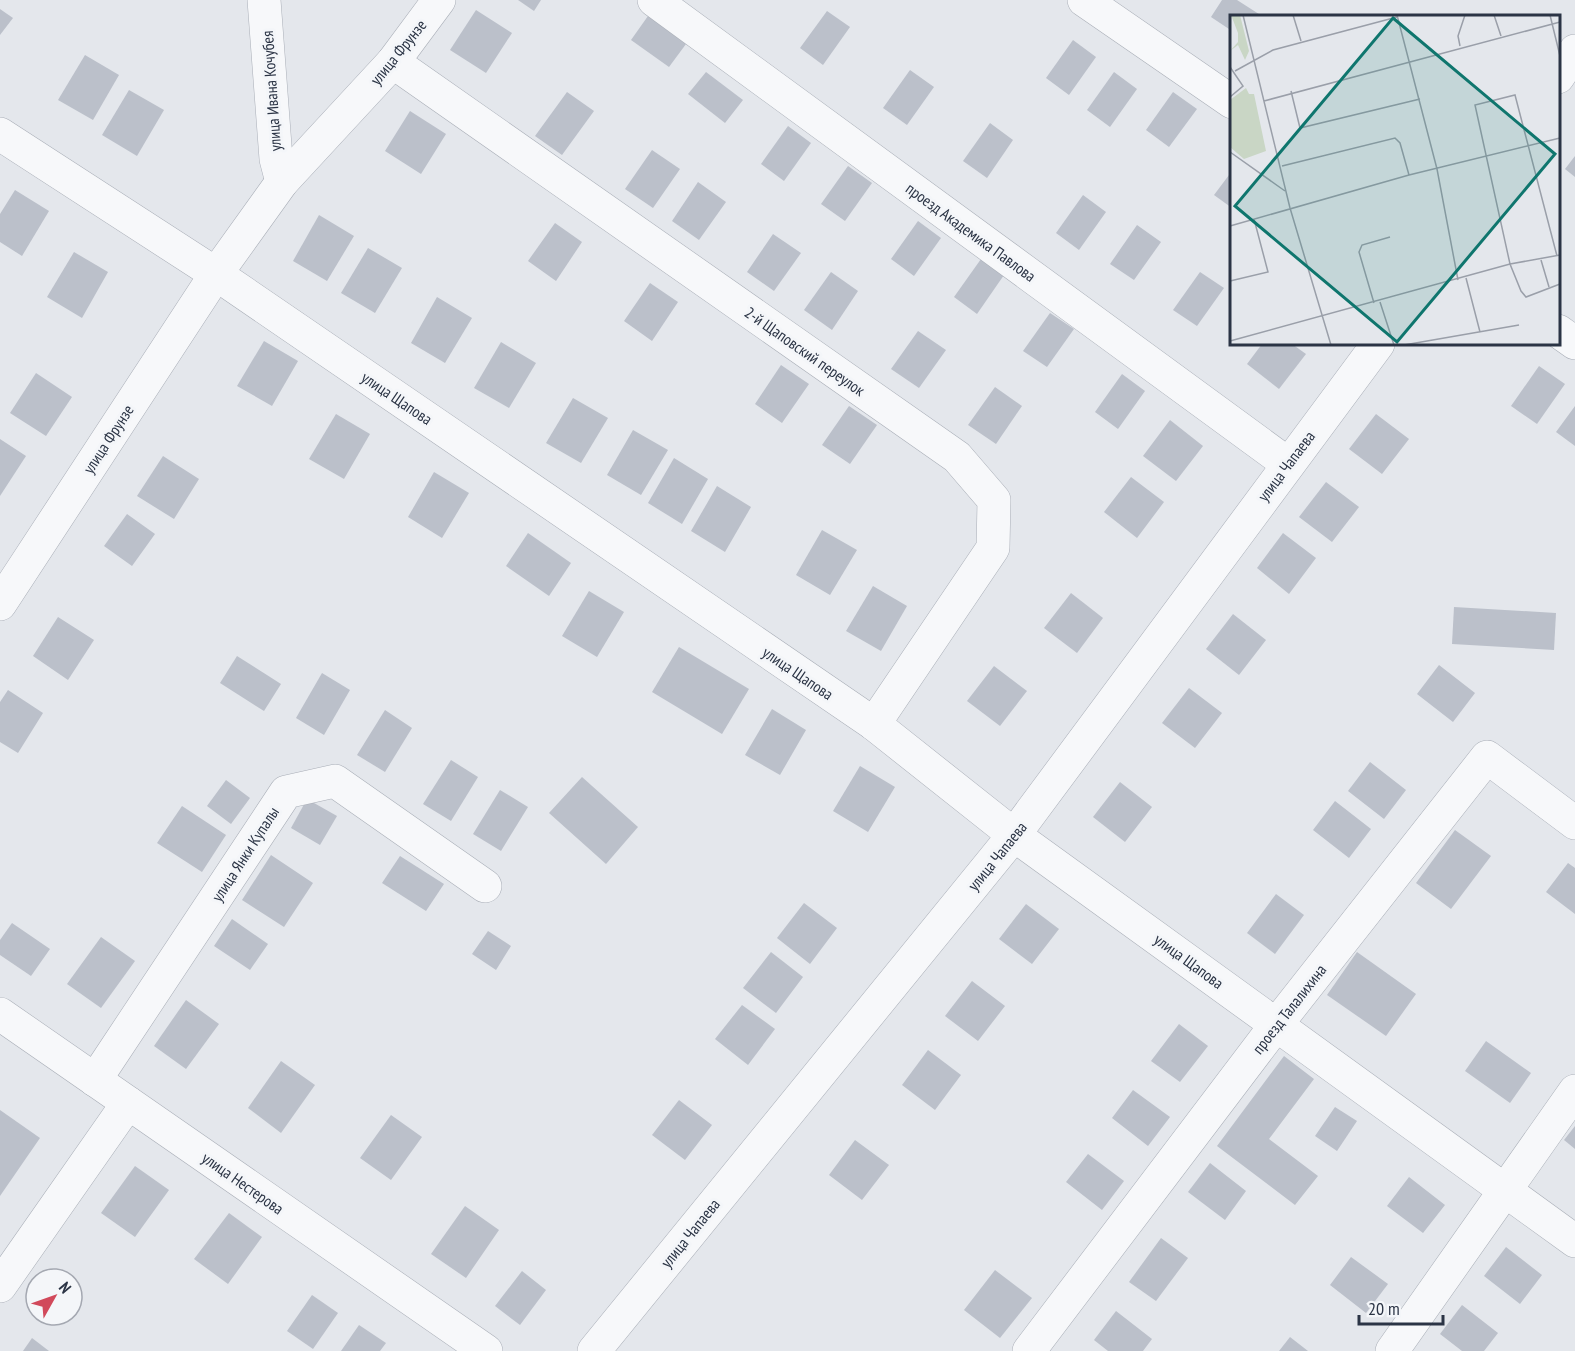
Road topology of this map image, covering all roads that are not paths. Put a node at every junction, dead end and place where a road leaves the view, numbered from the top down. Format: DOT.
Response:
graph roads {
  1 [pos="264,0"];
  2 [pos="440,0"];
  3 [pos="654,0"];
  4 [pos="1084,0"];
  5 [pos="1575,51"];
  6 [pos="393,62"];
  7 [pos="1560,74"];
  8 [pos="1230,101"];
  9 [pos="5,149"];
  10 [pos="282,182"];
  11 [pos="216,274"];
  12 [pos="1560,332"];
  13 [pos="1575,343"];
  14 [pos="1376,345"];
  15 [pos="1288,464"];
  16 [pos="0,604"];
  17 [pos="874,724"];
  18 [pos="1575,823"];
  19 [pos="1014,835"];
  20 [pos="485,886"];
  21 [pos="0,1014"];
  22 [pos="1276,1025"];
  23 [pos="95,1080"];
  24 [pos="1575,1091"];
  25 [pos="128,1103"];
  26 [pos="1506,1191"];
  27 [pos="1575,1241"];
  28 [pos="0,1286"];
  29 [pos="486,1351"];
  30 [pos="594,1351"];
  31 [pos="1029,1351"];
  32 [pos="1392,1351"];
  1 -- 10 [label="street, улица Ивана Кочубея"];
  2 -- 6 [label="street, улица Фрунзе"];
  3 -- 15 [label="street, проезд Академика Павлова"];
  4 -- 8 [label="street"];
  5 -- 7 [label="street"];
  6 -- 10 [label="street, улица Фрунзе"];
  6 -- 17 [label="street, 2-й Щаповский переулок"];
  9 -- 11 [label="street, улица Щапова"];
  10 -- 11 [label="street, улица Фрунзе"];
  11 -- 16 [label="street, улица Фрунзе"];
  11 -- 17 [label="street, улица Щапова"];
  12 -- 13 [label="street"];
  14 -- 15 [label="street, улица Чапаева"];
  15 -- 19 [label="street, улица Чапаева"];
  17 -- 19 [label="street, улица Щапова"];
  18 -- 22 [label="street, проезд Талалихина"];
  19 -- 22 [label="street, улица Щапова"];
  19 -- 30 [label="street, улица Чапаева"];
  20 -- 23 [label="street, улица Янки Купалы"];
  21 -- 23 [label="street, улица Нестерова"];
  22 -- 26 [label="street, улица Щапова"];
  22 -- 31 [label="street, проезд Талалихина"];
  23 -- 25 [label="street, улица Нестерова"];
  24 -- 26 [label="street"];
  25 -- 28 [label="street"];
  25 -- 29 [label="street, улица Нестерова"];
  26 -- 27 [label="street, улица Щапова"];
  26 -- 32 [label="street"];
}
